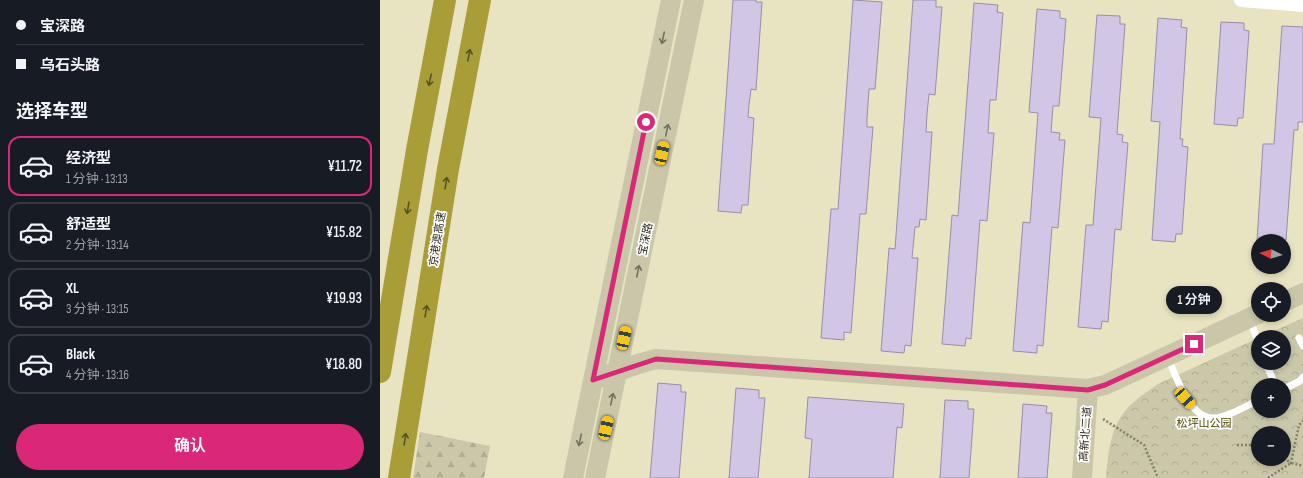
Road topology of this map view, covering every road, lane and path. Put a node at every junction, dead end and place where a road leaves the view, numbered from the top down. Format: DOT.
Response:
graph roads {
  1 [pos="446,0"];
  2 [pos="480,0"];
  3 [pos="671,0"];
  4 [pos="694,0"];
  5 [pos="1241,0"];
  6 [pos="1303,5"];
  7 [pos="1303,293"];
  8 [pos="1291,299"];
  9 [pos="1251,317"];
  10 [pos="1299,338"];
  11 [pos="1303,346"];
  12 [pos="1167,356"];
  13 [pos="380,372"];
  14 [pos="617,372"];
  15 [pos="1303,377"];
  16 [pos="593,380"];
  17 [pos="1291,386"];
  18 [pos="1088,390"];
  19 [pos="1251,403"];
  20 [pos="1087,409"];
  21 [pos="1303,421"];
  22 [pos="1251,444"];
  23 [pos="1237,445"];
  24 [pos="1291,463"];
  25 [pos="1286,466"];
  26 [pos="1303,466"];
  27 [pos="399,478"];
  28 [pos="573,478"];
  29 [pos="595,478"];
  30 [pos="1082,478"];
  31 [pos="1158,478"];
  32 [pos="1268,478"];
  1 -- 13 [label="highway, one-way"];
  27 -- 2 [label="highway, 京港澳高速, one-way"];
  3 -- 16 [label="street, 宝深路, one-way"];
  14 -- 4 [label="street, 宝深路, one-way"];
  5 -- 6 [label="street"];
  7 -- 8 [label="street"];
  9 -- 12 [label="street"];
  10 -- 11 [label="lane"];
  12 -- 18 [label="street"];
  12 -- 19 [label="lane"];
  14 -- 16 [label="street"];
  14 -- 18 [label="street"];
  29 -- 14 [label="street, 宝深路, one-way"];
  15 -- 17 [label="lane"];
  16 -- 28 [label="street, 宝深路, one-way"];
  18 -- 20 [label="street, 高新北二道"];
  20 -- 30 [label="street, 高新北二道"];
  20 -- 31 [label="path"];
  21 -- 24 [label="path"];
  22 -- 23 [label="path"];
  24 -- 26 [label="path"];
  25 -- 32 [label="path"];
}
